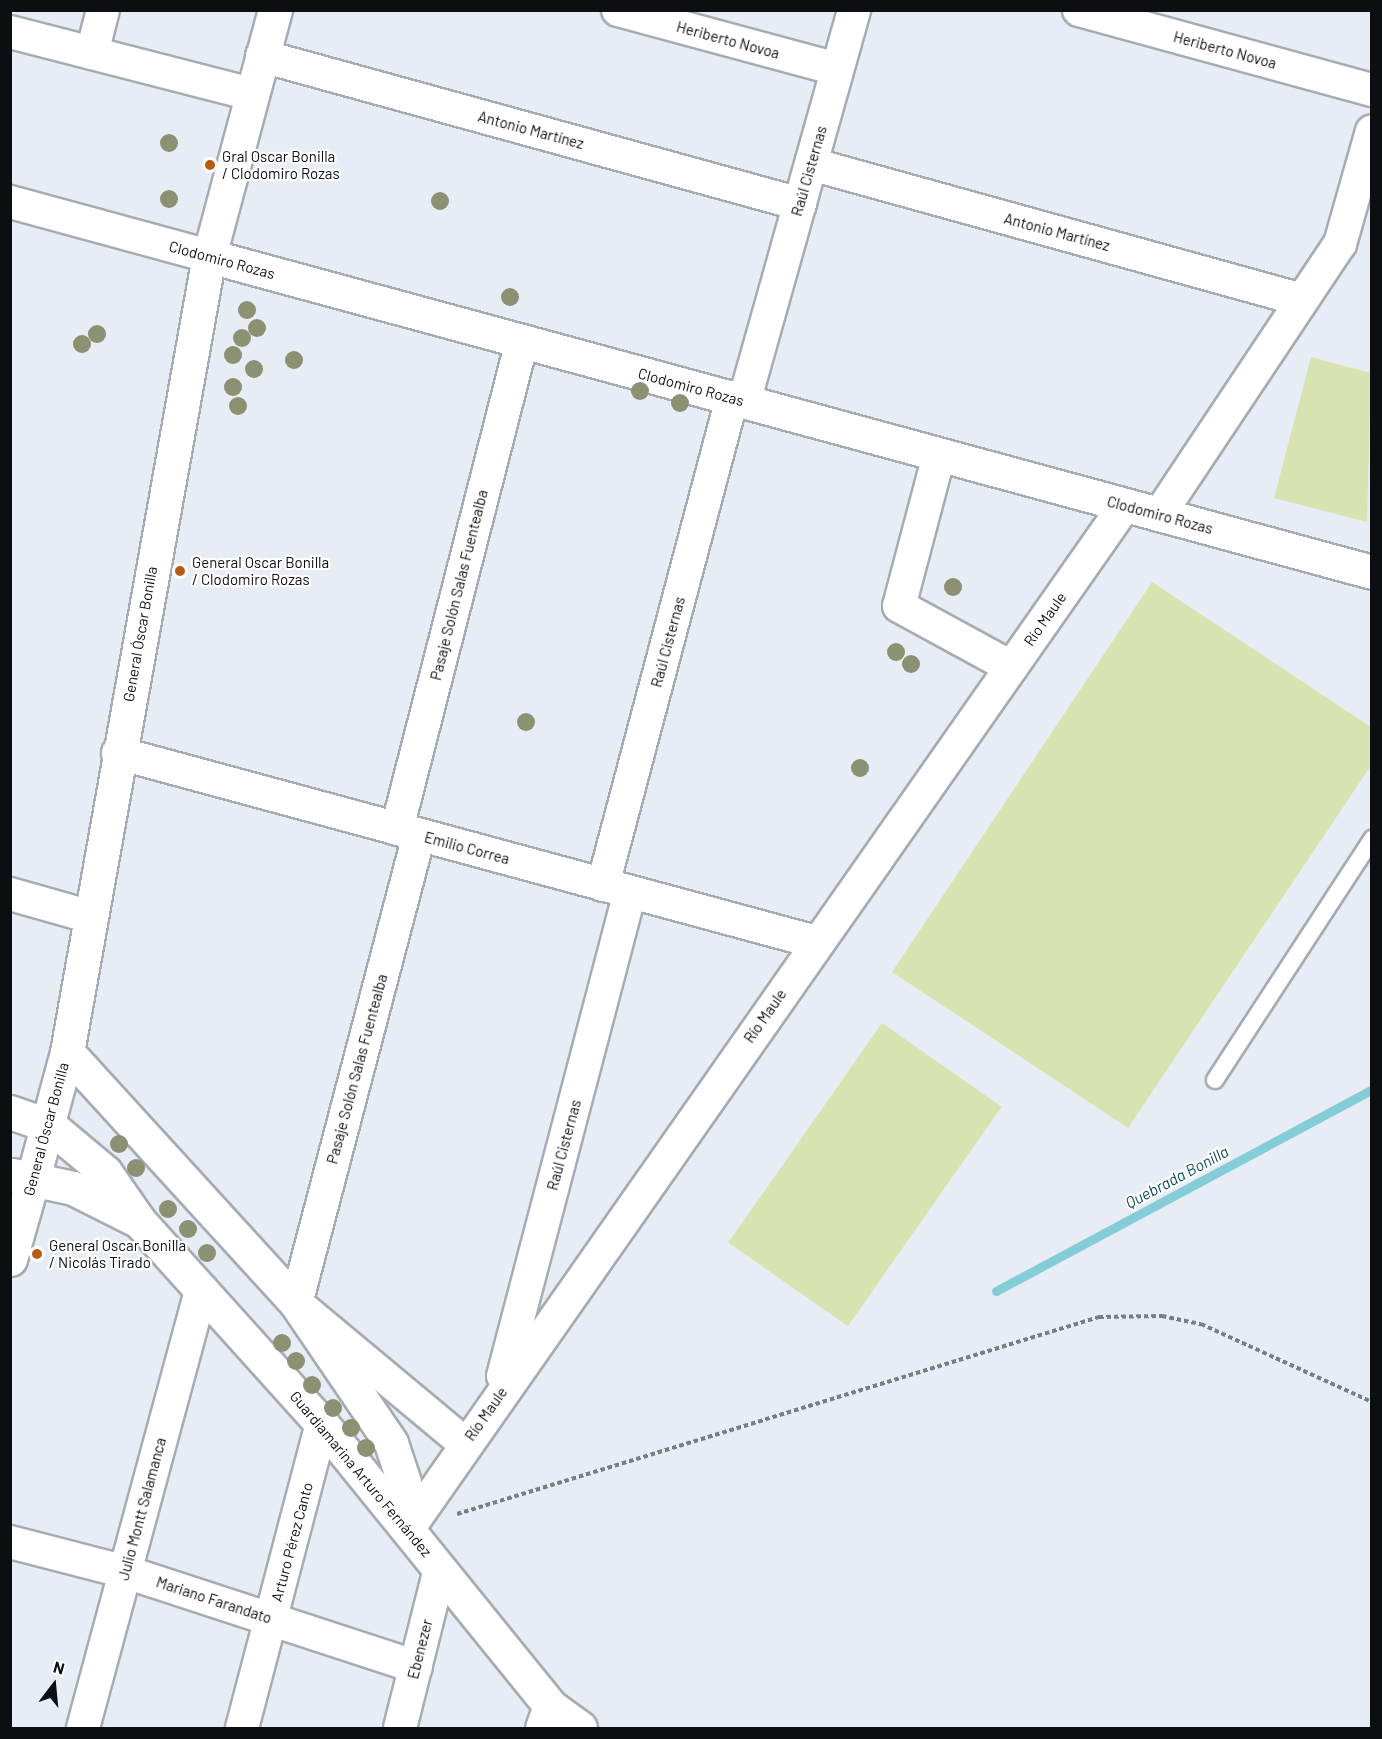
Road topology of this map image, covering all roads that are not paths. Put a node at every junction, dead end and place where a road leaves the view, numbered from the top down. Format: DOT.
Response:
graph roads {
  1 [pos="103,10"];
  2 [pos="274,10"];
  3 [pos="618,10"];
  4 [pos="854,10"];
  5 [pos="1079,10"];
  6 [pos="680,19"];
  7 [pos="10,32"];
  8 [pos="92,53"];
  9 [pos="262,56"];
  10 [pos="837,69"];
  11 [pos="1371,90"];
  12 [pos="252,94"];
  13 [pos="1371,131"];
  14 [pos="811,164"];
  15 [pos="11,202"];
  16 [pos="800,204"];
  17 [pos="10,207"];
  18 [pos="209,256"];
  19 [pos="1302,300"];
  20 [pos="522,341"];
  21 [pos="738,400"];
  22 [pos="939,455"];
  23 [pos="1125,505"];
  24 [pos="1159,515"];
  25 [pos="1371,572"];
  26 [pos="1011,667"];
  27 [pos="118,753"];
  28 [pos="408,832"];
  29 [pos="1371,839"];
  30 [pos="616,888"];
  31 [pos="10,894"];
  32 [pos="88,916"];
  33 [pos="816,942"];
  34 [pos="67,1052"];
  35 [pos="1215,1080"];
  36 [pos="10,1112"];
  37 [pos="50,1126"];
  38 [pos="21,1178"];
  39 [pos="139,1221"];
  40 [pos="10,1259"];
  41 [pos="201,1290"];
  42 [pos="296,1303"];
  43 [pos="498,1397"];
  44 [pos="322,1424"];
  45 [pos="465,1444"];
  46 [pos="408,1529"];
  47 [pos="10,1542"];
  48 [pos="440,1569"];
  49 [pos="126,1572"];
  50 [pos="271,1618"];
  51 [pos="416,1667"];
  52 [pos="546,1717"];
  53 [pos="83,1728"];
  54 [pos="242,1728"];
  55 [pos="400,1728"];
  56 [pos="580,1728"];
  1 -- 8 [label="street"];
  2 -- 9 [label="main road, General Óscar Bonilla"];
  3 -- 6 [label="street, Heriberto Novoa"];
  4 -- 10 [label="street, Raúl Cisternas"];
  5 -- 11 [label="street, Heriberto Novoa"];
  6 -- 10 [label="street, Heriberto Novoa"];
  7 -- 8 [label="street"];
  8 -- 12 [label="street"];
  9 -- 12 [label="main road, General Óscar Bonilla"];
  9 -- 16 [label="street, Antonio Martínez"];
  10 -- 14 [label="street, Raúl Cisternas"];
  12 -- 18 [label="main road, General Óscar Bonilla"];
  13 -- 19 [label="street"];
  14 -- 16 [label="street, Raúl Cisternas"];
  14 -- 19 [label="street, Antonio Martínez"];
  15 -- 17 [label="street"];
  15 -- 18 [label="street, Clodomiro Rozas"];
  16 -- 21 [label="street, Raúl Cisternas"];
  18 -- 20 [label="main road, Clodomiro Rozas"];
  18 -- 27 [label="main road, General Óscar Bonilla"];
  19 -- 24 [label="street"];
  20 -- 21 [label="main road, Clodomiro Rozas"];
  20 -- 28 [label="street, Pasaje Solón Salas Fuentealba"];
  21 -- 22 [label="main road, Clodomiro Rozas"];
  21 -- 30 [label="street, Raúl Cisternas"];
  22 -- 23 [label="main road, Clodomiro Rozas"];
  22 -- 26 [label="street"];
  23 -- 24 [label="main road, Clodomiro Rozas"];
  23 -- 26 [label="street, Río Maule"];
  24 -- 25 [label="main road, Clodomiro Rozas"];
  26 -- 33 [label="street, Río Maule"];
  27 -- 28 [label="street, Emilio Correa"];
  27 -- 32 [label="main road, General Óscar Bonilla"];
  28 -- 30 [label="street, Emilio Correa"];
  28 -- 42 [label="street, Pasaje Solón Salas Fuentealba"];
  29 -- 35 [label="lane"];
  30 -- 33 [label="street, Emilio Correa"];
  30 -- 43 [label="street, Raúl Cisternas"];
  31 -- 32 [label="street"];
  32 -- 34 [label="main road, General Óscar Bonilla"];
  33 -- 43 [label="street, Río Maule"];
  34 -- 37 [label="main road, General Óscar Bonilla"];
  34 -- 42 [label="main road"];
  36 -- 37 [label="main road"];
  37 -- 38 [label="main road, General Óscar Bonilla"];
  37 -- 39 [label="main road"];
  38 -- 39 [label="main road"];
  38 -- 40 [label="main road, General Óscar Bonilla"];
  39 -- 41 [label="main road, Guardiamarina Arturo Fernández"];
  41 -- 44 [label="main road, Guardiamarina Arturo Fernández"];
  41 -- 49 [label="street, Julio Montt Salamanca"];
  42 -- 45 [label="street"];
  42 -- 46 [label="main road"];
  43 -- 45 [label="street, Río Maule"];
  44 -- 46 [label="main road, Guardiamarina Arturo Fernández"];
  44 -- 50 [label="street, Arturo Pérez Canto"];
  45 -- 46 [label="street, Río Maule"];
  46 -- 48 [label="main road, Guardiamarina Arturo Fernández"];
  47 -- 49 [label="street, Mariano Farandato"];
  48 -- 51 [label="street, Ebenezer"];
  48 -- 52 [label="main road, Guardiamarina Arturo Fernández"];
  49 -- 50 [label="street, Mariano Farandato"];
  49 -- 53 [label="street, Julio Montt Salamanca"];
  50 -- 51 [label="street, Mariano Farandato"];
  50 -- 54 [label="street, Arturo Pérez Canto"];
  51 -- 55 [label="street, Ebenezer"];
  52 -- 56 [label="main road, Guardiamarina Arturo Fernández"];
}
